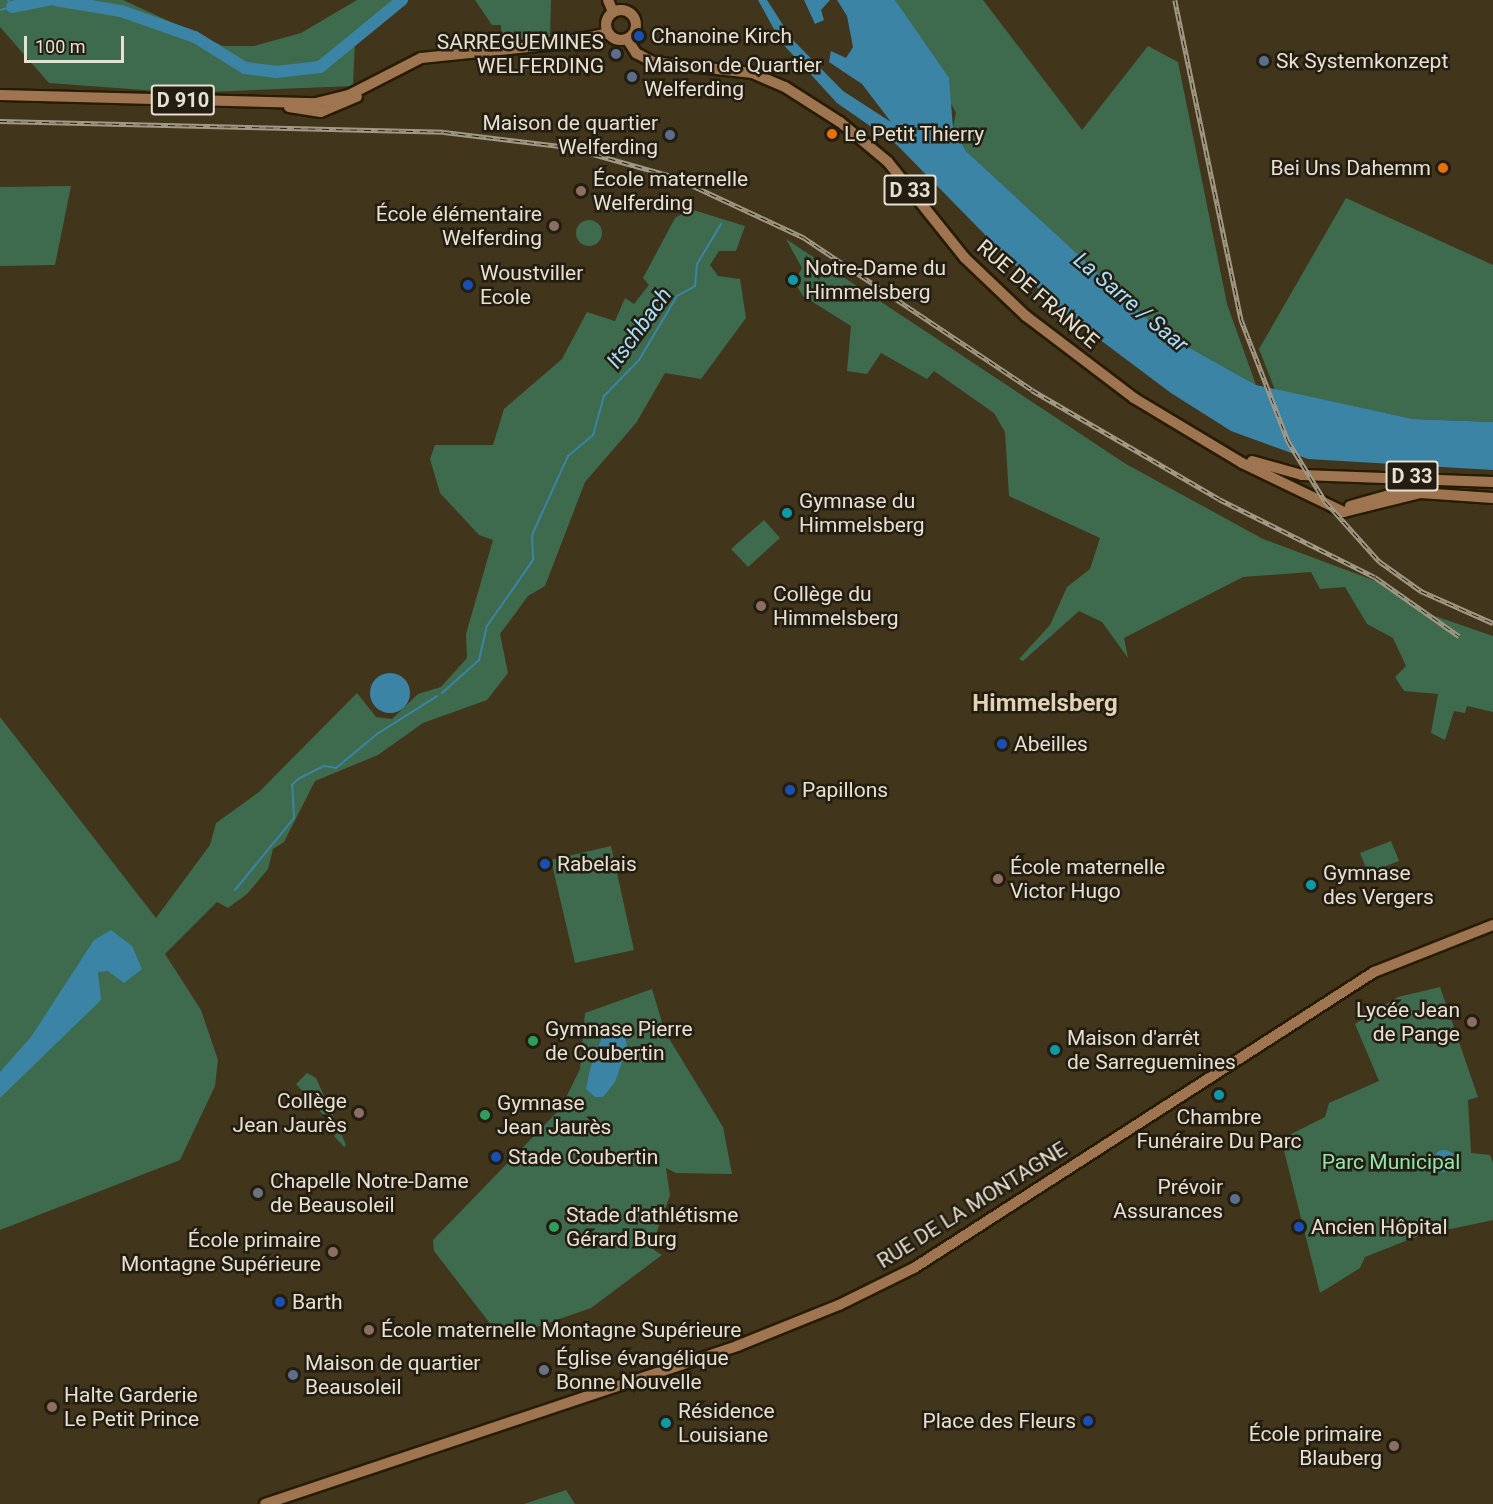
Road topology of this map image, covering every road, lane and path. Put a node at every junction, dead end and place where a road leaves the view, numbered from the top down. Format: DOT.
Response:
graph roads {
  1 [pos="608,0"];
  2 [pos="613,12"];
  3 [pos="609,33"];
  4 [pos="627,39"];
  5 [pos="0,94"];
  6 [pos="1157,413"];
  7 [pos="1261,465"];
  8 [pos="1493,484"];
  9 [pos="1493,498"];
  10 [pos="1493,924"];
  11 [pos="265,1504"];
  1 -- 2 [label="main road"];
  2 -- 3 [label="main road"];
  2 -- 4 [label="main road"];
  3 -- 4 [label="main road"];
  3 -- 5 [label="main road, D 910"];
  4 -- 6 [label="main road, RUE DE FRANCE / D 33"];
  6 -- 7 [label="main road, D 33"];
  6 -- 9 [label="main road, RUE DE FRANCE / D 33"];
  7 -- 8 [label="main road, D 33"];
  7 -- 8 [label="main road"];
  10 -- 11 [label="main road, RUE DE LA MONTAGNE"];
}
